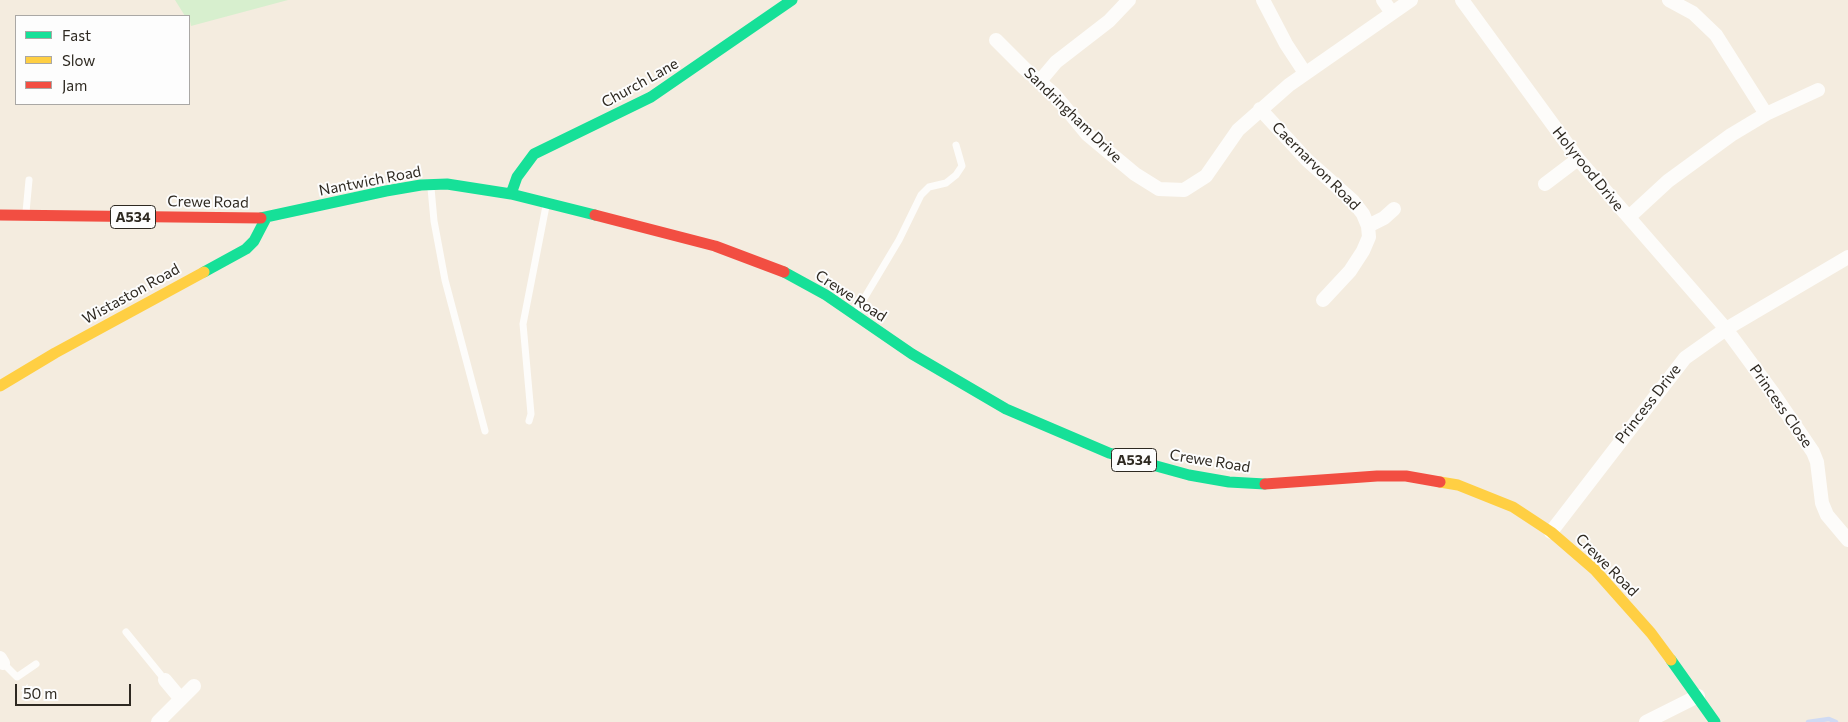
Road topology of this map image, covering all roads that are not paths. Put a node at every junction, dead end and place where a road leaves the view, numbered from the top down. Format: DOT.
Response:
graph roads {
  1 [pos="792,0"];
  2 [pos="1129,0"];
  3 [pos="1263,0"];
  4 [pos="1384,0"];
  5 [pos="1411,0"];
  6 [pos="1462,0"];
  7 [pos="1669,0"];
  8 [pos="1392,13"];
  9 [pos="996,40"];
  10 [pos="1305,72"];
  11 [pos="1040,81"];
  12 [pos="1818,90"];
  13 [pos="1260,109"];
  14 [pos="1766,114"];
  15 [pos="956,145"];
  16 [pos="1578,159"];
  17 [pos="29,180"];
  18 [pos="430,184"];
  19 [pos="1545,184"];
  20 [pos="511,194"];
  21 [pos="546,202"];
  22 [pos="1394,209"];
  23 [pos="0,215"];
  24 [pos="26,215"];
  25 [pos="266,218"];
  26 [pos="1629,218"];
  27 [pos="1368,226"];
  28 [pos="1848,257"];
  29 [pos="1323,300"];
  30 [pos="854,315"];
  31 [pos="1726,329"];
  32 [pos="0,386"];
  33 [pos="529,420"];
  34 [pos="485,431"];
  35 [pos="1551,532"];
  36 [pos="1848,540"];
  37 [pos="126,632"];
  38 [pos="2,660"];
  39 [pos="36,664"];
  40 [pos="165,680"];
  41 [pos="194,686"];
  42 [pos="1698,696"];
  43 [pos="180,698"];
  44 [pos="158,722"];
  45 [pos="1646,722"];
  46 [pos="1715,722"];
  1 -- 20 [label="main road, Church Lane"];
  2 -- 11 [label="street"];
  3 -- 10 [label="street"];
  4 -- 8 [label="street"];
  5 -- 8 [label="street, Sandringham Drive"];
  6 -- 16 [label="street, Holyrood Drive"];
  7 -- 14 [label="street"];
  8 -- 10 [label="street, Sandringham Drive"];
  9 -- 11 [label="street, Sandringham Drive"];
  10 -- 13 [label="street, Sandringham Drive"];
  11 -- 13 [label="street, Sandringham Drive"];
  12 -- 14 [label="street"];
  13 -- 27 [label="street, Caernarvon Road"];
  14 -- 26 [label="street"];
  15 -- 30 [label="lane"];
  16 -- 19 [label="street"];
  16 -- 26 [label="street, Holyrood Drive"];
  17 -- 24 [label="lane"];
  18 -- 20 [label="main road, Nantwich Road / A534"];
  18 -- 25 [label="main road, Nantwich Road / A534"];
  18 -- 34 [label="lane"];
  20 -- 21 [label="main road, Crewe Road / A534"];
  21 -- 30 [label="main road, Crewe Road / A534"];
  21 -- 33 [label="lane"];
  22 -- 27 [label="street"];
  23 -- 24 [label="main road, Crewe Road / A534"];
  24 -- 25 [label="main road, Crewe Road / A534"];
  25 -- 32 [label="main road, Wistaston Road"];
  26 -- 31 [label="street, Holyrood Drive"];
  27 -- 29 [label="street, Caernarvon Road"];
  28 -- 31 [label="street, Princess Drive"];
  30 -- 35 [label="main road, Crewe Road / A534"];
  31 -- 35 [label="street, Princess Drive"];
  31 -- 36 [label="street, Princess Close"];
  35 -- 42 [label="main road, Crewe Road / A534"];
  37 -- 40 [label="lane"];
  38 -- 39 [label="lane"];
  40 -- 43 [label="street"];
  41 -- 43 [label="street"];
  42 -- 45 [label="street"];
  42 -- 46 [label="main road, Crewe Road / A534"];
  43 -- 44 [label="street"];
}
